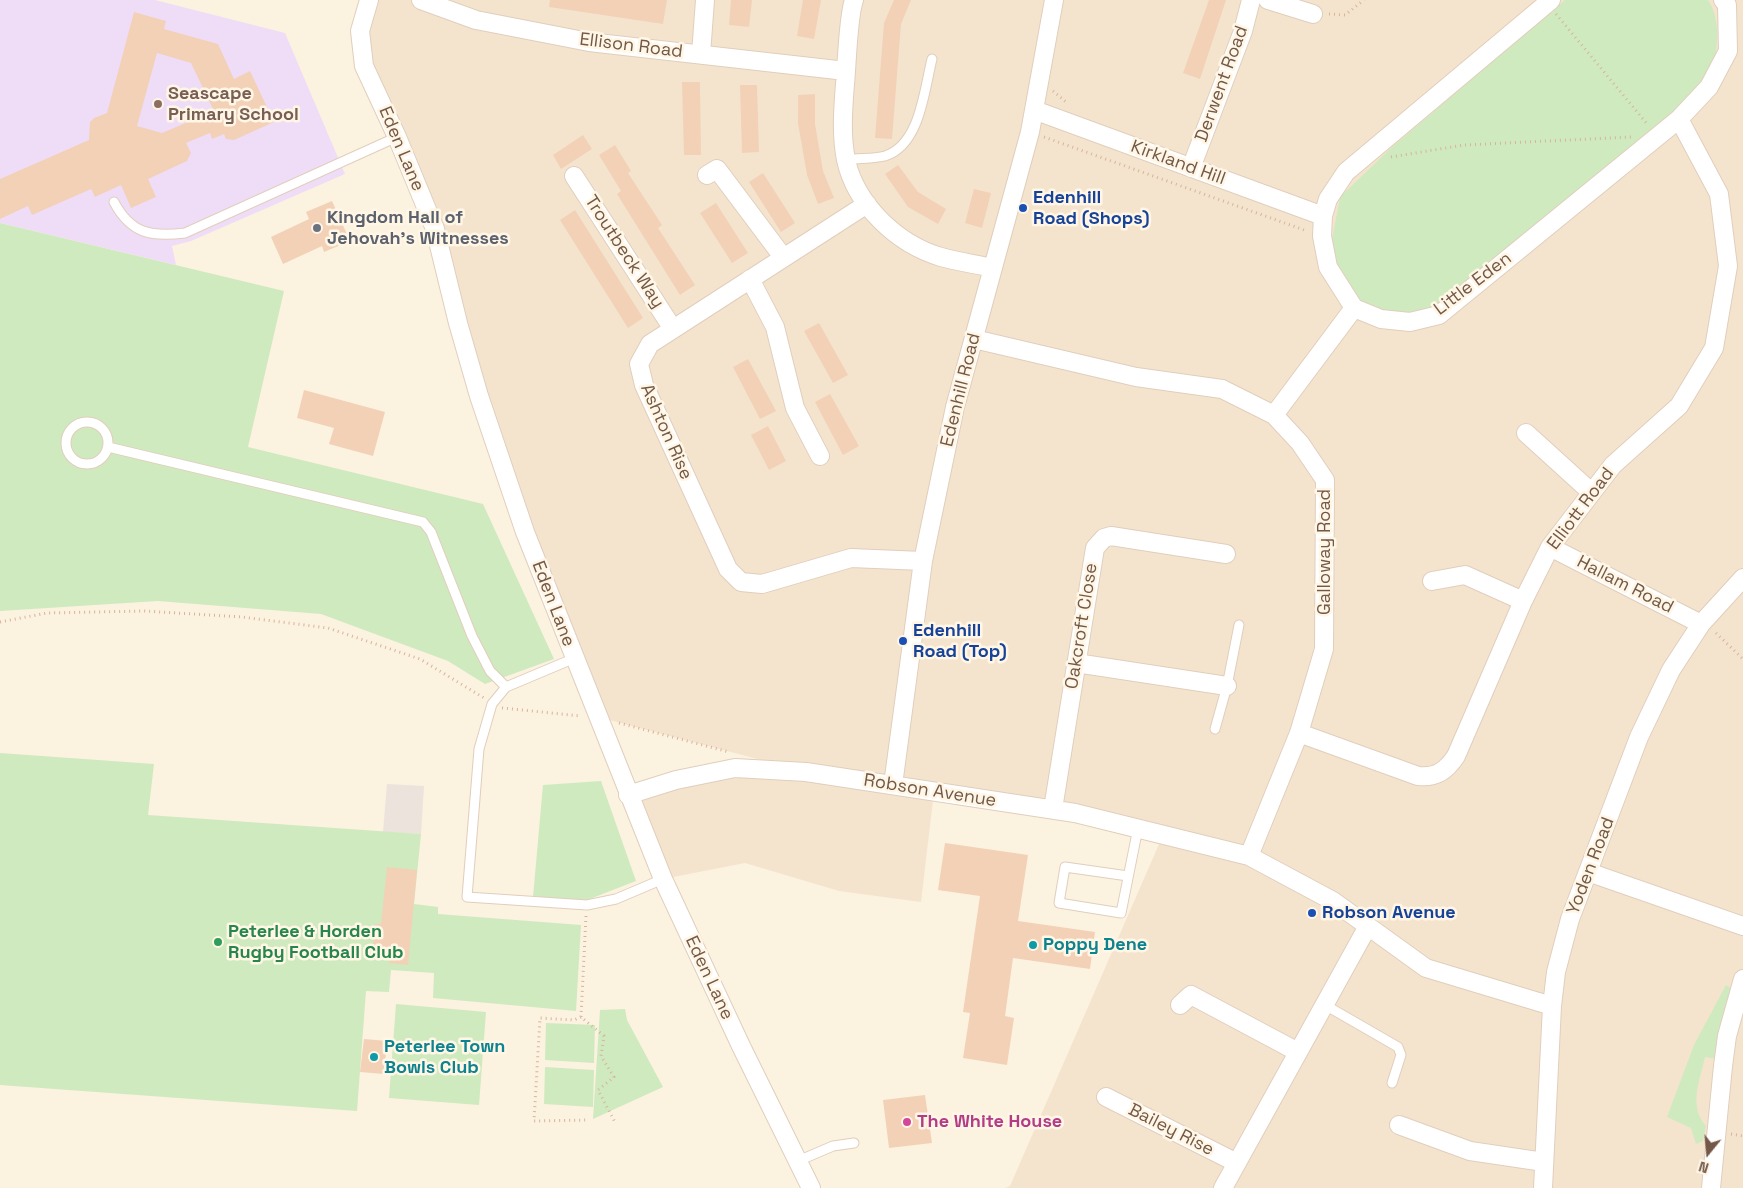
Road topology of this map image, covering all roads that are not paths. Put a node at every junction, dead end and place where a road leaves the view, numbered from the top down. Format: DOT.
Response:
graph roads {
  1 [pos="369,0"];
  2 [pos="421,0"];
  3 [pos="705,0"];
  4 [pos="854,0"];
  5 [pos="1054,0"];
  6 [pos="1251,0"];
  7 [pos="1268,0"];
  8 [pos="1723,0"];
  9 [pos="1549,2"];
  10 [pos="1313,14"];
  11 [pos="700,54"];
  12 [pos="932,59"];
  13 [pos="846,71"];
  14 [pos="1034,110"];
  15 [pos="1679,119"];
  16 [pos="397,137"];
  17 [pos="846,160"];
  18 [pos="1191,168"];
  19 [pos="707,175"];
  20 [pos="574,176"];
  21 [pos="114,202"];
  22 [pos="867,204"];
  23 [pos="1323,216"];
  24 [pos="783,257"];
  25 [pos="1735,266"];
  26 [pos="993,268"];
  27 [pos="750,279"];
  28 [pos="1354,308"];
  29 [pos="673,329"];
  30 [pos="974,339"];
  31 [pos="1274,414"];
  32 [pos="1526,433"];
  33 [pos="108,447"];
  34 [pos="820,456"];
  35 [pos="1591,492"];
  36 [pos="1550,547"];
  37 [pos="1226,554"];
  38 [pos="923,561"];
  39 [pos="1743,578"];
  40 [pos="1432,581"];
  41 [pos="1523,601"];
  42 [pos="1700,624"];
  43 [pos="1239,625"];
  44 [pos="575,658"];
  45 [pos="1076,662"];
  46 [pos="1227,686"];
  47 [pos="506,688"];
  48 [pos="1215,729"];
  49 [pos="1299,733"];
  50 [pos="894,786"];
  51 [pos="628,795"];
  52 [pos="1053,810"];
  53 [pos="1138,828"];
  54 [pos="1249,856"];
  55 [pos="1588,872"];
  56 [pos="1128,876"];
  57 [pos="663,879"];
  58 [pos="1368,926"];
  59 [pos="1743,926"];
  60 [pos="1743,979"];
  61 [pos="1180,1005"];
  62 [pos="1325,1005"];
  63 [pos="1552,1006"];
  64 [pos="1298,1052"];
  65 [pos="1392,1082"];
  66 [pos="1106,1097"];
  67 [pos="1399,1125"];
  68 [pos="854,1143"];
  69 [pos="798,1161"];
  70 [pos="1544,1162"];
  71 [pos="1237,1163"];
  72 [pos="811,1188"];
  73 [pos="1223,1188"];
  74 [pos="1543,1188"];
  75 [pos="1711,1188"];
  1 -- 16 [label="street, Eden Lane"];
  2 -- 11 [label="street, Ellison Road"];
  3 -- 11 [label="street"];
  4 -- 13 [label="street"];
  5 -- 14 [label="street, Edenhill Road"];
  6 -- 18 [label="street, Derwent Road"];
  7 -- 10 [label="street"];
  8 -- 15 [label="street, Little Eden"];
  9 -- 23 [label="street"];
  11 -- 13 [label="street, Ellison Road"];
  12 -- 17 [label="lane"];
  13 -- 17 [label="street"];
  14 -- 18 [label="street, Kirkland Hill"];
  14 -- 26 [label="street, Edenhill Road"];
  15 -- 25 [label="street, Elliott Road"];
  15 -- 28 [label="street, Little Eden"];
  16 -- 21 [label="lane"];
  16 -- 44 [label="street, Eden Lane"];
  17 -- 22 [label="street"];
  18 -- 23 [label="street, Kirkland Hill"];
  19 -- 24 [label="street"];
  20 -- 29 [label="street, Troutbeck Way"];
  22 -- 24 [label="street, Ashton Rise"];
  22 -- 26 [label="street"];
  23 -- 28 [label="street"];
  24 -- 27 [label="street, Ashton Rise"];
  25 -- 35 [label="street, Elliott Road"];
  26 -- 30 [label="street, Edenhill Road"];
  27 -- 29 [label="street, Ashton Rise"];
  27 -- 34 [label="street"];
  28 -- 31 [label="street"];
  29 -- 38 [label="street, Ashton Rise"];
  30 -- 31 [label="street, Galloway Road"];
  30 -- 38 [label="street, Edenhill Road"];
  31 -- 49 [label="street, Galloway Road"];
  32 -- 35 [label="street"];
  33 -- 33 [label="lane"];
  33 -- 47 [label="lane"];
  35 -- 36 [label="street, Elliott Road"];
  36 -- 41 [label="street, Elliott Road"];
  36 -- 42 [label="street, Hallam Road"];
  37 -- 45 [label="street, Oakcroft Close"];
  38 -- 50 [label="street, Edenhill Road"];
  39 -- 42 [label="street, Yoden Road"];
  40 -- 41 [label="street"];
  41 -- 49 [label="street, Elliott Road"];
  42 -- 55 [label="street, Yoden Road"];
  43 -- 46 [label="lane"];
  44 -- 47 [label="lane"];
  44 -- 51 [label="street, Eden Lane"];
  45 -- 46 [label="street"];
  45 -- 52 [label="street, Oakcroft Close"];
  46 -- 48 [label="lane"];
  47 -- 57 [label="lane"];
  49 -- 54 [label="street, Galloway Road"];
  50 -- 51 [label="street, Robson Avenue"];
  50 -- 52 [label="street, Robson Avenue"];
  51 -- 57 [label="street, Eden Lane"];
  52 -- 53 [label="street, Robson Avenue"];
  53 -- 54 [label="street, Robson Avenue"];
  53 -- 56 [label="lane"];
  54 -- 58 [label="street, Robson Avenue"];
  55 -- 59 [label="street"];
  55 -- 63 [label="street, Yoden Road"];
  56 -- 56 [label="lane"];
  57 -- 69 [label="street, Eden Lane"];
  58 -- 62 [label="street"];
  58 -- 63 [label="street, Robson Avenue"];
  60 -- 75 [label="street"];
  61 -- 64 [label="street"];
  62 -- 64 [label="street"];
  62 -- 65 [label="lane"];
  63 -- 70 [label="street, Yoden Road"];
  64 -- 71 [label="street"];
  66 -- 71 [label="street, Bailey Rise"];
  67 -- 70 [label="street"];
  68 -- 69 [label="lane"];
  69 -- 72 [label="street, Eden Lane"];
  70 -- 74 [label="street, Yoden Road"];
  71 -- 73 [label="street"];
}
